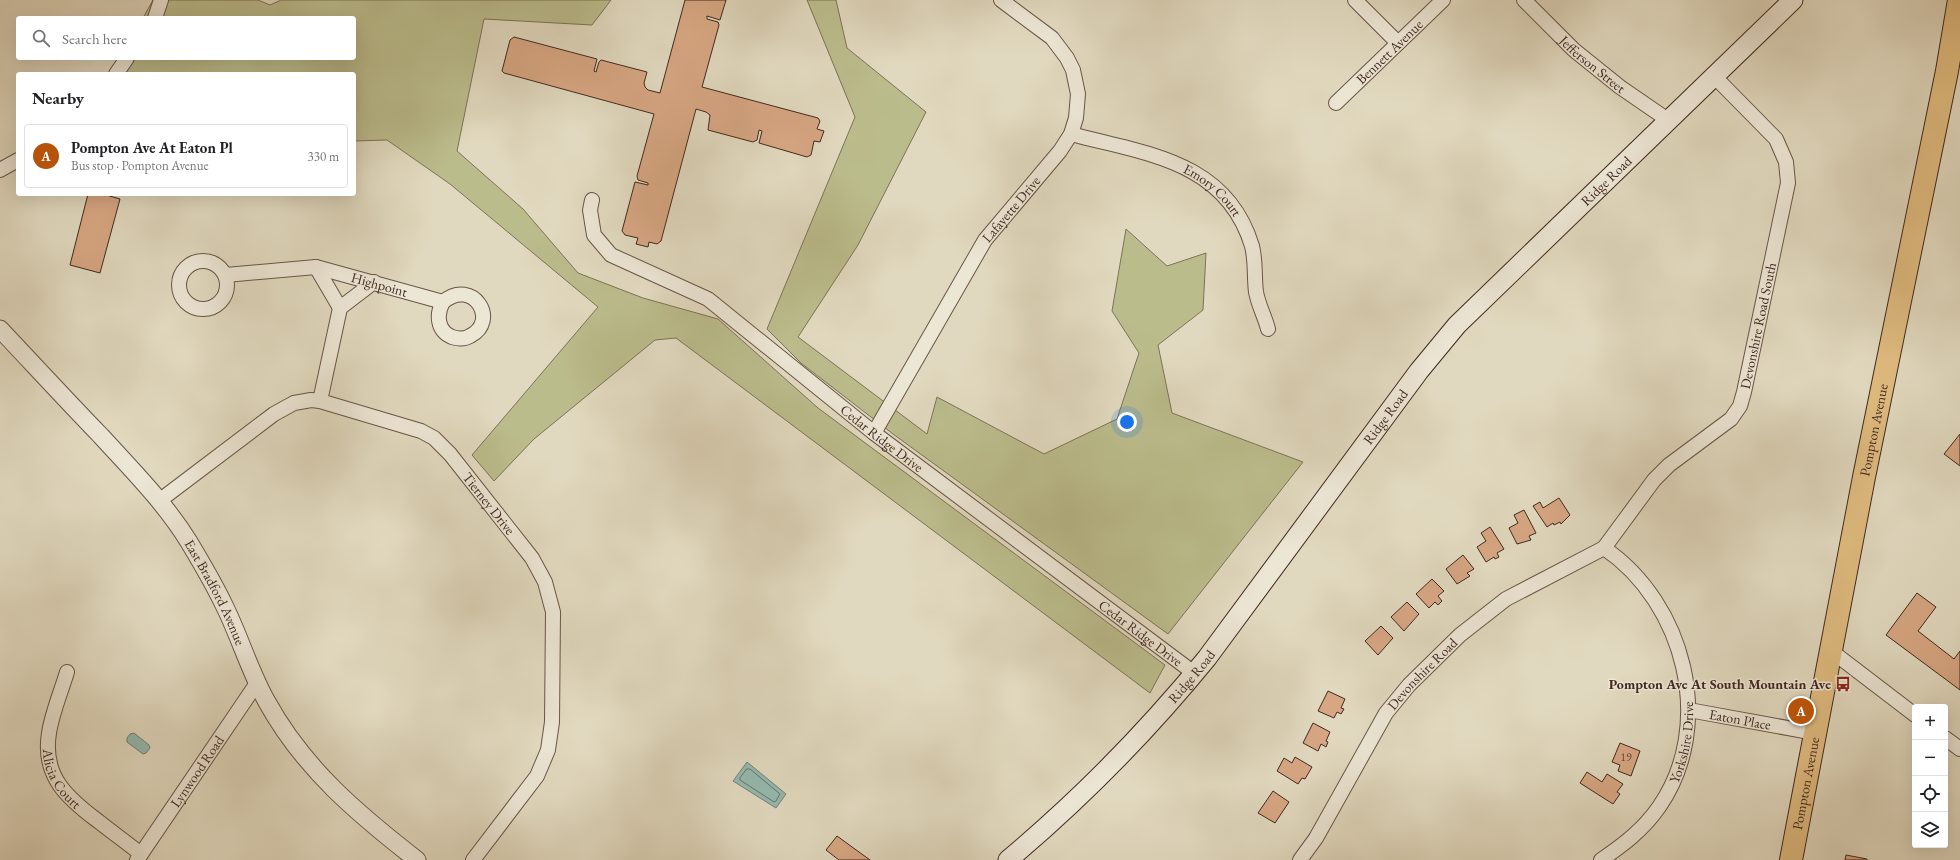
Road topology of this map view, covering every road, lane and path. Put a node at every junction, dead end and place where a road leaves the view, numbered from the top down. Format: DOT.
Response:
graph roads {
  1 [pos="161,0"];
  2 [pos="1001,0"];
  3 [pos="1355,0"];
  4 [pos="1443,0"];
  5 [pos="1524,0"];
  6 [pos="1793,0"];
  7 [pos="1959,1"];
  8 [pos="156,16"];
  9 [pos="1398,43"];
  10 [pos="126,60"];
  11 [pos="118,72"];
  12 [pos="1714,76"];
  13 [pos="1336,103"];
  14 [pos="1668,120"];
  15 [pos="1071,134"];
  16 [pos="16,161"];
  17 [pos="0,170"];
  18 [pos="592,200"];
  19 [pos="316,267"];
  20 [pos="226,275"];
  21 [pos="374,282"];
  22 [pos="443,302"];
  23 [pos="340,308"];
  24 [pos="0,329"];
  25 [pos="1268,329"];
  26 [pos="320,401"];
  27 [pos="874,433"];
  28 [pos="158,501"];
  29 [pos="1604,548"];
  30 [pos="1830,650"];
  31 [pos="67,672"];
  32 [pos="1194,673"];
  33 [pos="257,683"];
  34 [pos="1689,710"];
  35 [pos="1912,713"];
  36 [pos="1815,733"];
  37 [pos="1948,740"];
  38 [pos="1960,749"];
  39 [pos="139,857"];
  40 [pos="417,860"];
  41 [pos="473,860"];
  42 [pos="1008,860"];
  43 [pos="1300,860"];
  44 [pos="1601,860"];
  45 [pos="1791,860"];
  1 -- 8 [label="street"];
  2 -- 15 [label="street, Lafayette Drive"];
  3 -- 9 [label="street"];
  4 -- 9 [label="street, Bennett Avenue"];
  5 -- 14 [label="street, Jefferson Street"];
  6 -- 12 [label="main road, Ridge Road"];
  7 -- 30 [label="main road, Pompton Avenue"];
  9 -- 13 [label="street, Bennett Avenue"];
  10 -- 11 [label="street"];
  12 -- 14 [label="main road, Ridge Road"];
  12 -- 29 [label="street, Devonshire Road South"];
  14 -- 32 [label="main road, Ridge Road"];
  15 -- 25 [label="street, Emory Court"];
  15 -- 27 [label="street, Lafayette Drive"];
  16 -- 17 [label="street"];
  18 -- 27 [label="street, Cedar Ridge Drive"];
  19 -- 20 [label="street, Highpoint"];
  19 -- 21 [label="street, Highpoint"];
  19 -- 23 [label="street, Highpoint"];
  21 -- 22 [label="street, Highpoint"];
  21 -- 23 [label="street"];
  23 -- 26 [label="street"];
  24 -- 28 [label="street, East Bradford Avenue"];
  26 -- 28 [label="street, Tierney Drive"];
  26 -- 41 [label="street, Tierney Drive"];
  27 -- 32 [label="street, Cedar Ridge Drive"];
  28 -- 33 [label="street, East Bradford Avenue"];
  29 -- 34 [label="street, Yorkshire Drive"];
  29 -- 43 [label="street, Devonshire Road"];
  30 -- 35 [label="street"];
  30 -- 36 [label="main road, Pompton Avenue"];
  31 -- 39 [label="street, Alicia Court"];
  32 -- 42 [label="main road, Ridge Road"];
  33 -- 39 [label="street, Lynwood Road"];
  33 -- 40 [label="street, East Bradford Avenue"];
  34 -- 36 [label="street, Eaton Place"];
  34 -- 44 [label="street, Yorkshire Drive"];
  36 -- 45 [label="main road, Pompton Avenue"];
  37 -- 38 [label="street"];
}
